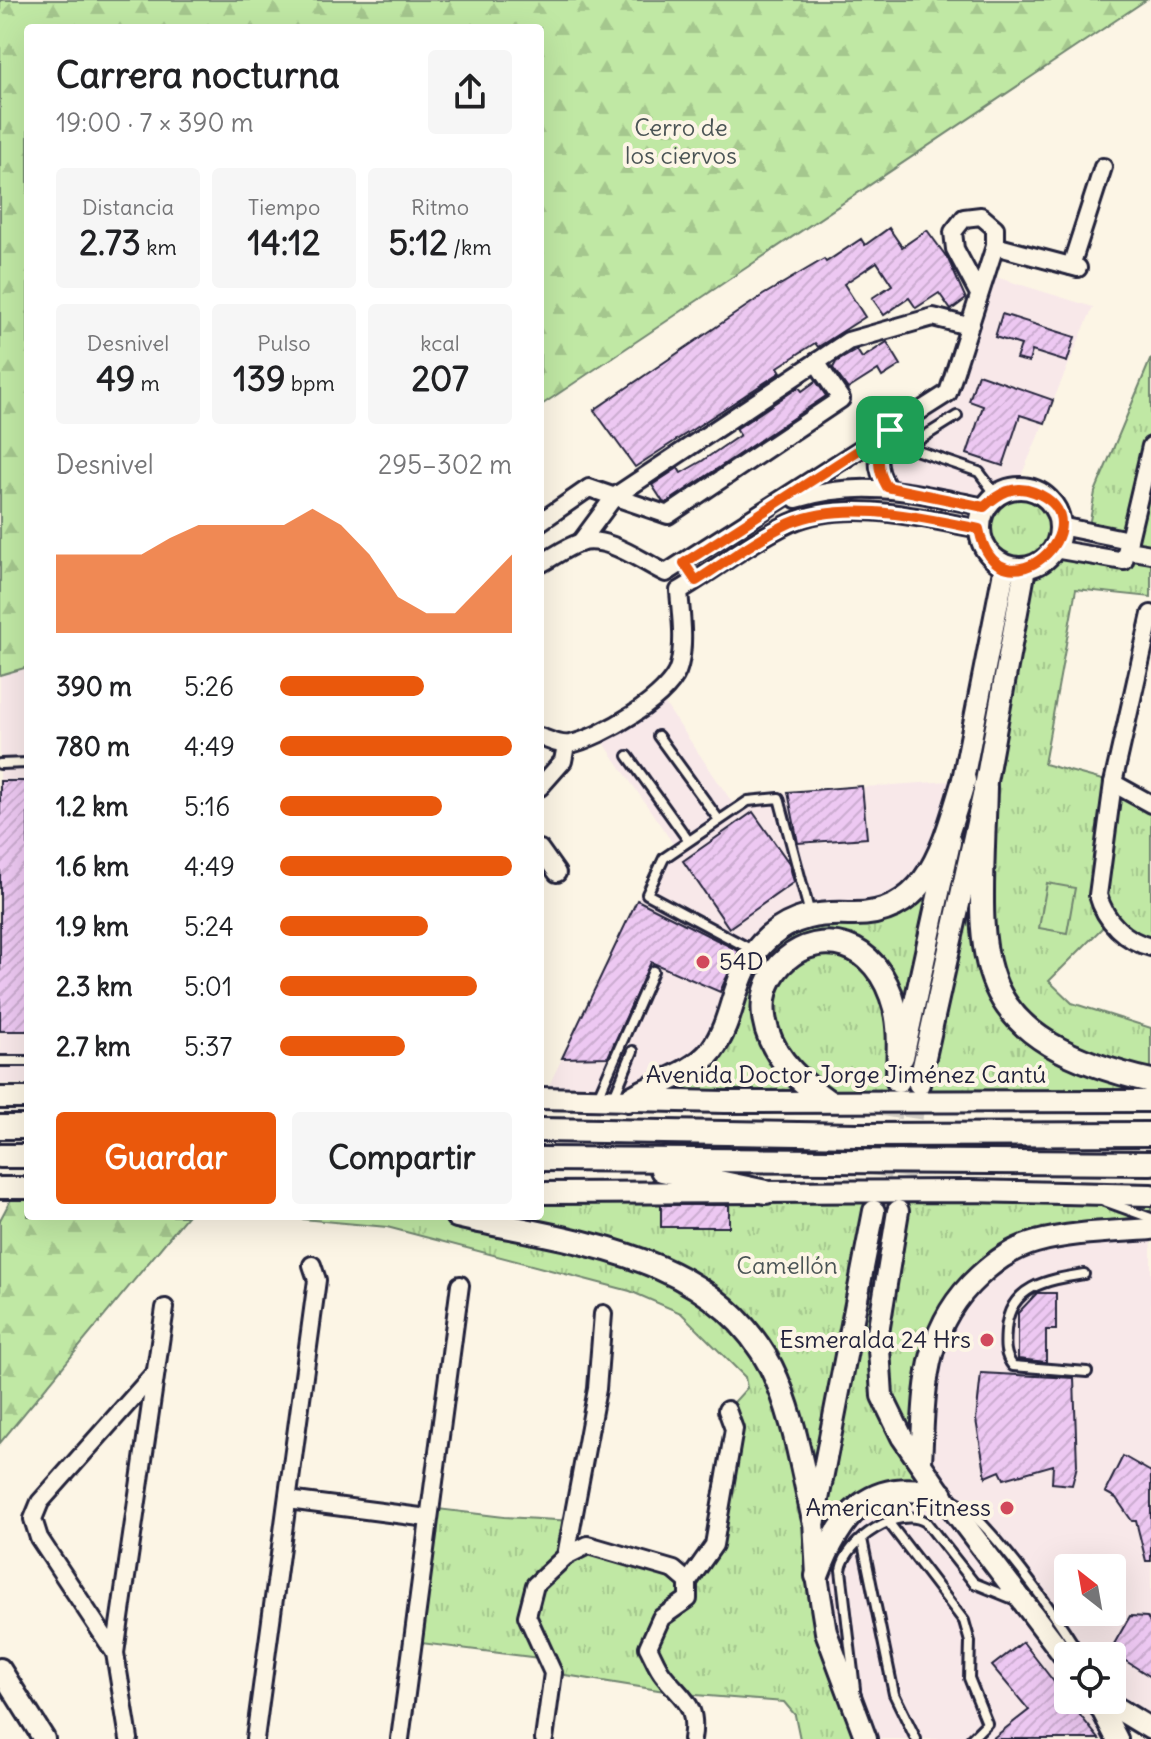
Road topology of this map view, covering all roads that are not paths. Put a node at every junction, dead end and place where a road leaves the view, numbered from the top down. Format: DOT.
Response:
graph roads {
  1 [pos="1103,167"];
  2 [pos="995,246"];
  3 [pos="979,294"];
  4 [pos="968,326"];
  5 [pos="816,362"];
  6 [pos="957,416"];
  7 [pos="890,430"];
  8 [pos="1151,446"];
  9 [pos="892,488"];
  10 [pos="614,497"];
  11 [pos="991,501"];
  12 [pos="775,505"];
  13 [pos="544,519"];
  14 [pos="1060,526"];
  15 [pos="979,529"];
  16 [pos="580,543"];
  17 [pos="1122,547"];
  18 [pos="1054,549"];
  19 [pos="1151,554"];
  20 [pos="544,562"];
  21 [pos="684,563"];
  22 [pos="1015,567"];
  23 [pos="696,581"];
  24 [pos="1151,614"];
  25 [pos="1145,667"];
  26 [pos="658,736"];
  27 [pos="544,738"];
  28 [pos="566,745"];
  29 [pos="628,756"];
  30 [pos="24,759"];
  31 [pos="17,763"];
  32 [pos="24,763"];
  33 [pos="0,764"];
  34 [pos="544,782"];
  35 [pos="1113,783"];
  36 [pos="974,784"];
  37 [pos="1151,804"];
  38 [pos="719,820"];
  39 [pos="688,840"];
  40 [pos="544,855"];
  41 [pos="557,873"];
  42 [pos="810,914"];
  43 [pos="1151,947"];
  44 [pos="755,951"];
  45 [pos="653,971"];
  46 [pos="633,1051"];
  47 [pos="0,1061"];
  48 [pos="24,1061"];
  49 [pos="1151,1081"];
  50 [pos="904,1084"];
  51 [pos="0,1098"];
  52 [pos="24,1098"];
  53 [pos="544,1098"];
  54 [pos="613,1100"];
  55 [pos="826,1100"];
  56 [pos="1151,1101"];
  57 [pos="0,1127"];
  58 [pos="24,1127"];
  59 [pos="544,1130"];
  60 [pos="1151,1134"];
  61 [pos="0,1156"];
  62 [pos="24,1156"];
  63 [pos="544,1159"];
  64 [pos="614,1160"];
  65 [pos="1151,1163"];
  66 [pos="0,1188"];
  67 [pos="24,1188"];
  68 [pos="766,1192"];
  69 [pos="544,1193"];
  70 [pos="1081,1193"];
  71 [pos="1151,1195"];
  72 [pos="874,1211"];
  73 [pos="898,1211"];
  74 [pos="1151,1218"];
  75 [pos="474,1220"];
  76 [pos="1151,1229"];
  77 [pos="312,1265"];
  78 [pos="1084,1274"];
  79 [pos="460,1285"];
  80 [pos="165,1308"];
  81 [pos="603,1314"];
  82 [pos="1087,1372"];
  83 [pos="153,1375"];
  84 [pos="727,1410"];
  85 [pos="921,1462"];
  86 [pos="942,1495"];
  87 [pos="288,1500"];
  88 [pos="428,1518"];
  89 [pos="814,1520"];
  90 [pos="889,1523"];
  91 [pos="862,1539"];
  92 [pos="566,1556"];
  93 [pos="817,1576"];
  94 [pos="688,1582"];
  95 [pos="1020,1601"];
  96 [pos="1070,1642"];
  97 [pos="1054,1644"];
  98 [pos="115,1653"];
  99 [pos="0,1669"];
  100 [pos="1106,1714"];
  101 [pos="1125,1714"];
  102 [pos="857,1717"];
  103 [pos="1151,1729"];
  104 [pos="44,1739"];
  105 [pos="129,1739"];
  106 [pos="255,1739"];
  107 [pos="400,1739"];
  108 [pos="544,1739"];
  109 [pos="692,1739"];
  110 [pos="866,1739"];
  111 [pos="916,1739"];
  112 [pos="971,1739"];
  113 [pos="1117,1739"];
  1 -- 2 [label="street"];
  2 -- 3 [label="street"];
  2 -- 3 [label="street"];
  3 -- 4 [label="street"];
  4 -- 5 [label="street"];
  4 -- 7 [label="street"];
  5 -- 10 [label="street"];
  5 -- 10 [label="street"];
  6 -- 11 [label="lane"];
  7 -- 9 [label="street"];
  7 -- 12 [label="street"];
  8 -- 17 [label="street"];
  9 -- 11 [label="street"];
  9 -- 12 [label="street"];
  10 -- 13 [label="street"];
  10 -- 16 [label="street"];
  11 -- 14 [label="street"];
  11 -- 15 [label="street"];
  12 -- 21 [label="street"];
  14 -- 17 [label="street"];
  14 -- 18 [label="street"];
  15 -- 22 [label="street"];
  15 -- 23 [label="street"];
  16 -- 20 [label="street"];
  16 -- 21 [label="street"];
  17 -- 18 [label="street"];
  17 -- 19 [label="street"];
  18 -- 22 [label="street"];
  21 -- 23 [label="street"];
  22 -- 36 [label="street"];
  23 -- 28 [label="street"];
  24 -- 25 [label="street"];
  25 -- 35 [label="street"];
  26 -- 38 [label="lane"];
  27 -- 28 [label="street"];
  28 -- 34 [label="street"];
  29 -- 39 [label="lane"];
  30 -- 31 [label="lane"];
  31 -- 32 [label="lane"];
  31 -- 33 [label="lane"];
  35 -- 37 [label="street"];
  35 -- 43 [label="street"];
  36 -- 42 [label="main road"];
  36 -- 49 [label="main road"];
  36 -- 50 [label="street"];
  38 -- 39 [label="lane"];
  38 -- 42 [label="lane"];
  39 -- 44 [label="lane"];
  40 -- 41 [label="street"];
  42 -- 44 [label="main road"];
  44 -- 54 [label="main road"];
  45 -- 54 [label="lane"];
  46 -- 54 [label="lane"];
  47 -- 48 [label="lane"];
  50 -- 55 [label="main road"];
  51 -- 52 [label="street"];
  53 -- 54 [label="street, Avenida Doctor Jorge Jiménez Cantú"];
  54 -- 55 [label="street, Avenida Doctor Jorge Jiménez Cantú"];
  55 -- 56 [label="street, Avenida Doctor Jorge Jiménez Cantú"];
  57 -- 58 [label="main road"];
  59 -- 60 [label="main road"];
  61 -- 62 [label="main road"];
  63 -- 64 [label="main road"];
  64 -- 65 [label="main road"];
  64 -- 68 [label="main road"];
  66 -- 67 [label="street"];
  68 -- 69 [label="street"];
  68 -- 70 [label="street"];
  70 -- 71 [label="street"];
  70 -- 74 [label="lane"];
  72 -- 89 [label="street"];
  73 -- 85 [label="street"];
  75 -- 89 [label="main road"];
  76 -- 85 [label="street"];
  77 -- 87 [label="street"];
  78 -- 82 [label="lane"];
  79 -- 88 [label="street"];
  80 -- 83 [label="street"];
  81 -- 92 [label="street"];
  83 -- 98 [label="street"];
  83 -- 98 [label="street"];
  84 -- 94 [label="street"];
  85 -- 86 [label="street"];
  86 -- 93 [label="main road"];
  86 -- 95 [label="street"];
  86 -- 96 [label="lane"];
  87 -- 88 [label="street"];
  87 -- 106 [label="street"];
  88 -- 107 [label="street"];
  89 -- 93 [label="street"];
  90 -- 91 [label="lane"];
  90 -- 95 [label="lane"];
  90 -- 112 [label="lane"];
  91 -- 102 [label="lane"];
  91 -- 111 [label="lane"];
  92 -- 94 [label="street"];
  92 -- 108 [label="street"];
  93 -- 102 [label="street"];
  94 -- 109 [label="street"];
  95 -- 97 [label="street"];
  98 -- 105 [label="street"];
  99 -- 104 [label="street"];
  100 -- 113 [label="street"];
  101 -- 103 [label="street"];
  102 -- 110 [label="street"];
}
